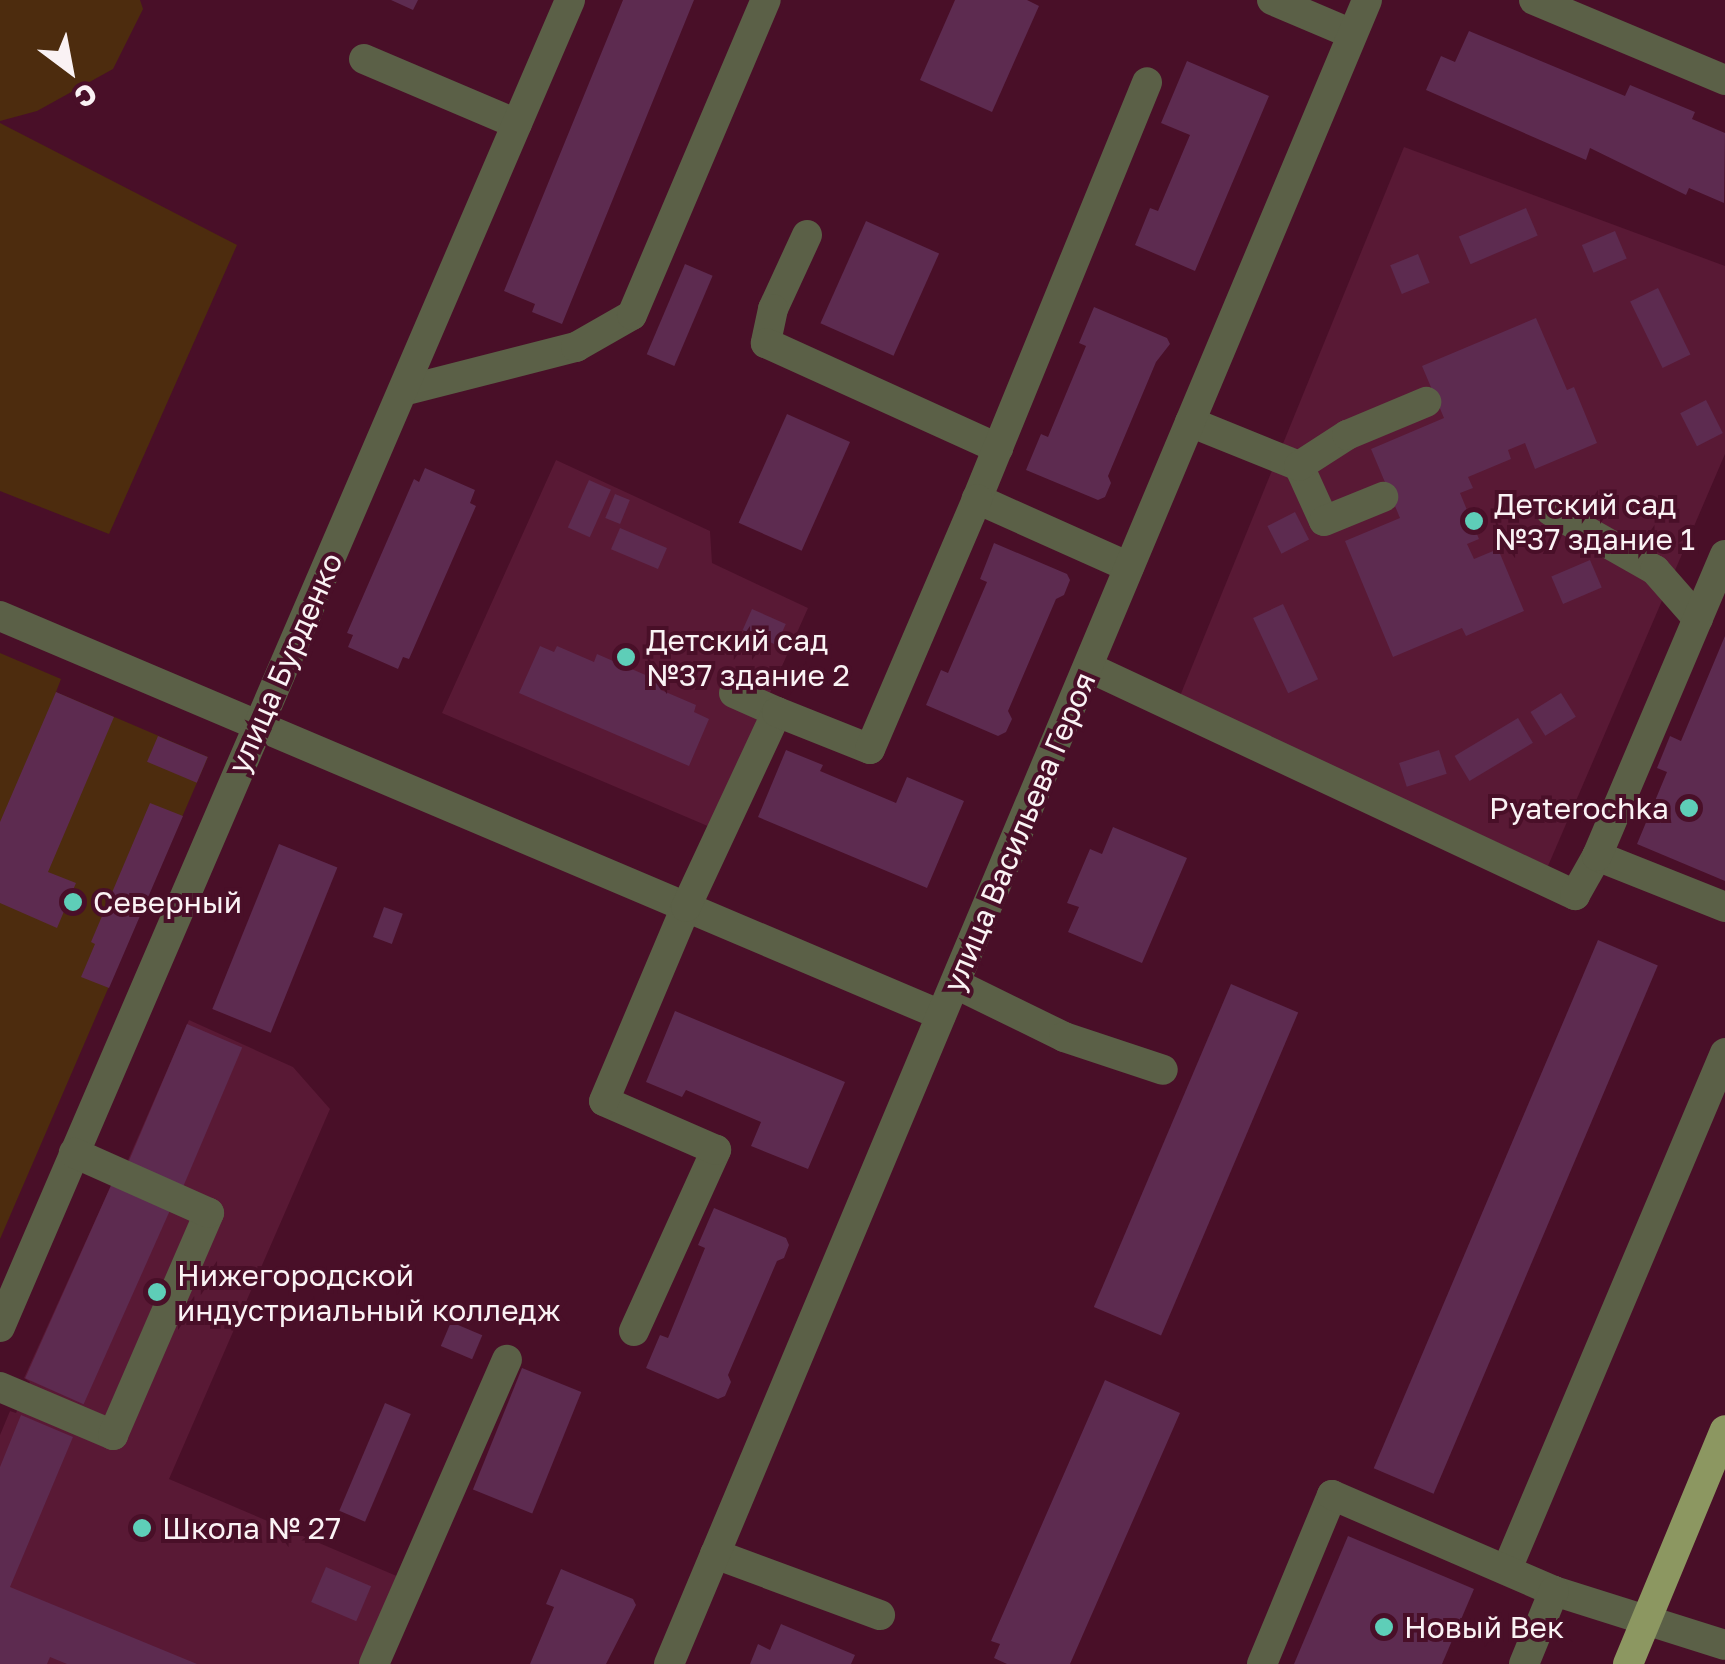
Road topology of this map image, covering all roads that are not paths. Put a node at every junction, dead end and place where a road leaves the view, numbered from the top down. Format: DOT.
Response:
graph roads {
  1 [pos="570,0"];
  2 [pos="766,0"];
  3 [pos="1272,0"];
  4 [pos="1367,0"];
  5 [pos="1534,0"];
  6 [pos="1352,34"];
  7 [pos="364,59"];
  8 [pos="1725,80"];
  9 [pos="1147,82"];
  10 [pos="517,124"];
  11 [pos="808,235"];
  12 [pos="403,391"];
  13 [pos="1426,402"];
  14 [pos="1190,422"];
  15 [pos="998,448"];
  16 [pos="1299,466"];
  17 [pos="1382,497"];
  18 [pos="977,499"];
  19 [pos="1551,510"];
  20 [pos="1725,554"];
  21 [pos="1128,567"];
  22 [pos="0,616"];
  23 [pos="1698,619"];
  24 [pos="1088,668"];
  25 [pos="734,693"];
  26 [pos="776,712"];
  27 [pos="257,726"];
  28 [pos="1598,856"];
  29 [pos="686,907"];
  30 [pos="1725,907"];
  31 [pos="956,984"];
  32 [pos="942,1015"];
  33 [pos="1725,1053"];
  34 [pos="1164,1070"];
  35 [pos="74,1153"];
  36 [pos="0,1327"];
  37 [pos="634,1332"];
  38 [pos="508,1360"];
  39 [pos="0,1386"];
  40 [pos="1725,1430"];
  41 [pos="715,1554"];
  42 [pos="1507,1568"];
  43 [pos="1554,1591"];
  44 [pos="880,1615"];
  45 [pos="1646,1620"];
  46 [pos="1725,1645"];
  47 [pos="374,1664"];
  48 [pos="669,1664"];
  49 [pos="1262,1664"];
  50 [pos="1524,1664"];
  51 [pos="1628,1664"];
  1 -- 10 [label="street, улица Бурденко"];
  2 -- 12 [label="street"];
  3 -- 6 [label="street"];
  4 -- 6 [label="street, улица Васильева Героя"];
  5 -- 8 [label="street"];
  6 -- 14 [label="street, улица Васильева Героя"];
  7 -- 10 [label="street"];
  9 -- 15 [label="street"];
  10 -- 12 [label="street, улица Бурденко"];
  11 -- 15 [label="street"];
  12 -- 27 [label="street, улица Бурденко"];
  13 -- 16 [label="street"];
  14 -- 16 [label="street"];
  14 -- 21 [label="street, улица Васильева Героя"];
  15 -- 18 [label="street"];
  16 -- 17 [label="street"];
  18 -- 21 [label="street"];
  18 -- 26 [label="street"];
  19 -- 23 [label="street"];
  20 -- 23 [label="street"];
  21 -- 24 [label="street, улица Васильева Героя"];
  22 -- 27 [label="street"];
  23 -- 28 [label="street"];
  24 -- 28 [label="street"];
  24 -- 31 [label="street, улица Васильева Героя"];
  25 -- 26 [label="street"];
  26 -- 29 [label="street"];
  27 -- 29 [label="street"];
  27 -- 35 [label="street, улица Бурденко"];
  28 -- 30 [label="street"];
  29 -- 32 [label="street"];
  29 -- 37 [label="street"];
  31 -- 32 [label="street, улица Васильева Героя"];
  31 -- 34 [label="street"];
  32 -- 41 [label="street, улица Васильева Героя"];
  33 -- 42 [label="street"];
  35 -- 36 [label="street, улица Бурденко"];
  35 -- 39 [label="street"];
  38 -- 47 [label="street"];
  40 -- 45 [label="main road"];
  41 -- 44 [label="street"];
  41 -- 48 [label="street, улица Васильева Героя"];
  42 -- 43 [label="street"];
  42 -- 49 [label="street"];
  43 -- 45 [label="street"];
  43 -- 50 [label="street"];
  45 -- 46 [label="street"];
  45 -- 51 [label="main road"];
}
